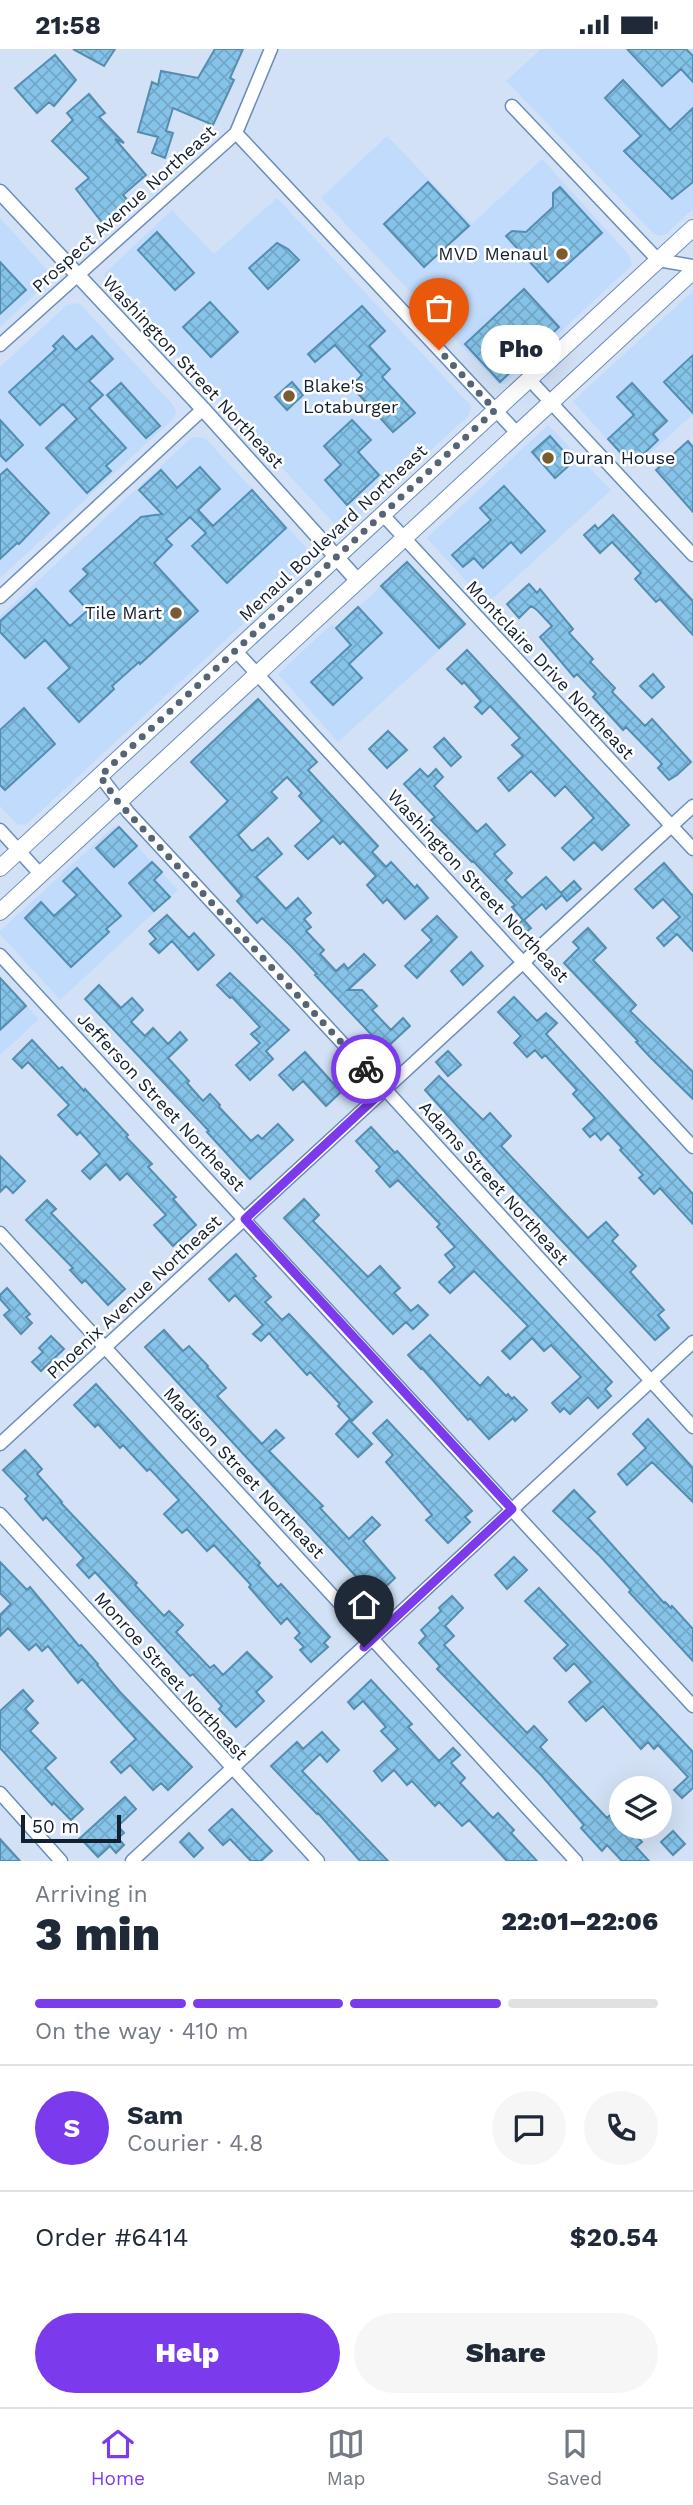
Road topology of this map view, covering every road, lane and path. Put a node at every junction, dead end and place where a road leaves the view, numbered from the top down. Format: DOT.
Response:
graph roads {
  1 [pos="271,49"];
  2 [pos="512,106"];
  3 [pos="236,132"];
  4 [pos="3,201"];
  5 [pos="693,227"];
  6 [pos="658,260"];
  7 [pos="693,268"];
  8 [pos="77,276"];
  9 [pos="2,338"];
  10 [pos="529,379"];
  11 [pos="552,403"];
  12 [pos="203,409"];
  13 [pos="495,410"];
  14 [pos="517,433"];
  15 [pos="383,515"];
  16 [pos="403,537"];
  17 [pos="693,555"];
  18 [pos="337,558"];
  19 [pos="357,580"];
  20 [pos="0,597"];
  21 [pos="235,650"];
  22 [pos="256,674"];
  23 [pos="100,776"];
  24 [pos="118,802"];
  25 [pos="693,806"];
  26 [pos="672,825"];
  27 [pos="0,829"];
  28 [pos="693,849"];
  29 [pos="19,850"];
  30 [pos="0,868"];
  31 [pos="41,875"];
  32 [pos="0,912"];
  33 [pos="0,955"];
  34 [pos="522,963"];
  35 [pos="385,1089"];
  36 [pos="693,1147"];
  37 [pos="245,1219"];
  38 [pos="0,1233"];
  39 [pos="693,1342"];
  40 [pos="105,1348"];
  41 [pos="651,1381"];
  42 [pos="693,1427"];
  43 [pos="0,1444"];
  44 [pos="512,1509"];
  45 [pos="0,1514"];
  46 [pos="373,1639"];
  47 [pos="693,1706"];
  48 [pos="232,1768"];
  49 [pos="0,1793"];
  50 [pos="61,1861"];
  51 [pos="132,1861"];
  52 [pos="318,1861"];
  53 [pos="576,1861"];
  1 -- 3 [label="street, Prospect Avenue Northeast"];
  2 -- 6 [label="street"];
  3 -- 8 [label="street, Prospect Avenue Northeast"];
  3 -- 13 [label="street"];
  4 -- 8 [label="street, Washington Street Northeast"];
  5 -- 6 [label="main road, Menaul Boulevard Northeast"];
  6 -- 7 [label="street"];
  6 -- 10 [label="main road, Menaul Boulevard Northeast"];
  7 -- 11 [label="main road"];
  8 -- 9 [label="street, Prospect Avenue Northeast"];
  8 -- 12 [label="street, Washington Street Northeast"];
  10 -- 11 [label="street"];
  10 -- 13 [label="main road, Menaul Boulevard Northeast"];
  11 -- 14 [label="main road"];
  11 -- 17 [label="street"];
  12 -- 18 [label="street, Washington Street Northeast"];
  12 -- 20 [label="street"];
  13 -- 14 [label="street"];
  13 -- 15 [label="main road, Menaul Boulevard Northeast"];
  14 -- 16 [label="main road"];
  15 -- 16 [label="street, Montclaire Drive Northeast"];
  15 -- 18 [label="main road, Menaul Boulevard Northeast"];
  16 -- 19 [label="main road"];
  16 -- 26 [label="street, Montclaire Drive Northeast"];
  18 -- 19 [label="street, Washington Street Northeast"];
  18 -- 21 [label="main road, Menaul Boulevard Northeast"];
  19 -- 22 [label="main road"];
  21 -- 22 [label="street, Washington Street Northeast"];
  21 -- 23 [label="main road, Menaul Boulevard Northeast"];
  22 -- 24 [label="main road"];
  22 -- 34 [label="street, Washington Street Northeast"];
  23 -- 24 [label="street, Adams Street Northeast"];
  23 -- 29 [label="main road, Menaul Boulevard Northeast"];
  24 -- 31 [label="main road"];
  24 -- 35 [label="street, Adams Street Northeast"];
  25 -- 26 [label="street, Phoenix Avenue Northeast"];
  26 -- 28 [label="street, Montclaire Drive Northeast"];
  26 -- 34 [label="street, Phoenix Avenue Northeast"];
  27 -- 29 [label="street"];
  29 -- 30 [label="main road, Menaul Boulevard Northeast"];
  29 -- 31 [label="street"];
  31 -- 32 [label="main road"];
  33 -- 37 [label="street, Jefferson Street Northeast"];
  34 -- 35 [label="street, Phoenix Avenue Northeast"];
  34 -- 36 [label="street, Washington Street Northeast"];
  35 -- 37 [label="street, Phoenix Avenue Northeast"];
  35 -- 41 [label="street, Adams Street Northeast"];
  37 -- 40 [label="street, Phoenix Avenue Northeast"];
  37 -- 44 [label="street, Jefferson Street Northeast"];
  38 -- 40 [label="street, Madison Street Northeast"];
  39 -- 41 [label="street"];
  40 -- 43 [label="street, Phoenix Avenue Northeast"];
  40 -- 46 [label="street, Madison Street Northeast"];
  41 -- 42 [label="street, Adams Street Northeast"];
  41 -- 44 [label="street"];
  44 -- 46 [label="street"];
  44 -- 47 [label="street, Jefferson Street Northeast"];
  45 -- 48 [label="street, Monroe Street Northeast"];
  46 -- 48 [label="street"];
  46 -- 53 [label="street, Madison Street Northeast"];
  48 -- 51 [label="street"];
  48 -- 52 [label="street, Monroe Street Northeast"];
  49 -- 50 [label="street"];
}
